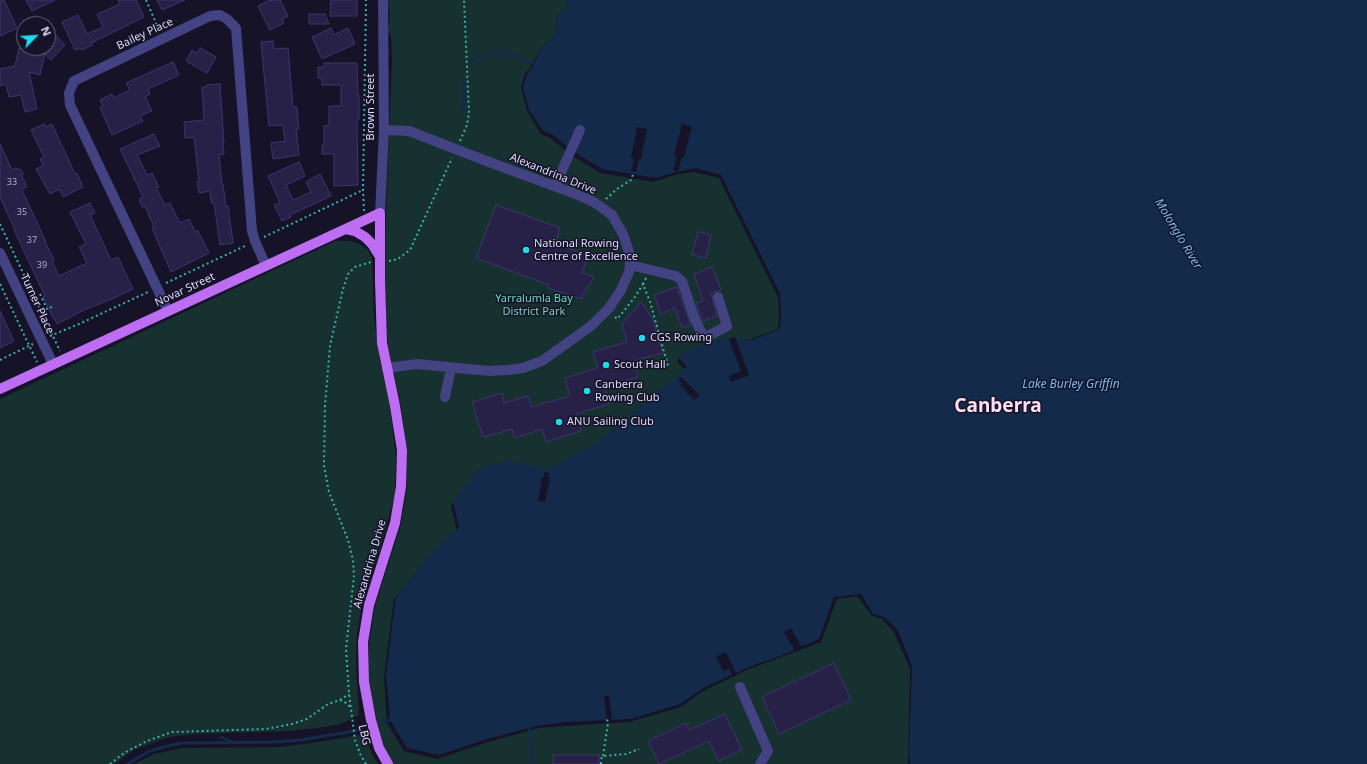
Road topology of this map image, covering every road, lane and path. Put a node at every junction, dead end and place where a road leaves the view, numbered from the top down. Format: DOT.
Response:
graph roads {
  1 [pos="146,0"];
  2 [pos="366,0"];
  3 [pos="383,0"];
  4 [pos="163,38"];
  5 [pos="384,130"];
  6 [pos="580,130"];
  7 [pos="634,172"];
  8 [pos="554,186"];
  9 [pos="363,190"];
  10 [pos="600,206"];
  11 [pos="380,213"];
  12 [pos="364,220"];
  13 [pos="0,224"];
  14 [pos="346,229"];
  15 [pos="255,241"];
  16 [pos="0,253"];
  17 [pos="380,257"];
  18 [pos="630,265"];
  19 [pos="266,266"];
  20 [pos="0,284"];
  21 [pos="644,287"];
  22 [pos="157,288"];
  23 [pos="40,294"];
  24 [pos="718,297"];
  25 [pos="54,306"];
  26 [pos="168,311"];
  27 [pos="52,335"];
  28 [pos="40,340"];
  29 [pos="29,346"];
  30 [pos="0,360"];
  31 [pos="63,360"];
  32 [pos="53,364"];
  33 [pos="668,366"];
  34 [pos="387,368"];
  35 [pos="451,368"];
  36 [pos="40,370"];
  37 [pos="0,389"];
  38 [pos="445,397"];
  39 [pos="740,687"];
  40 [pos="349,693"];
  41 [pos="340,700"];
  42 [pos="607,719"];
  43 [pos="639,749"];
  44 [pos="604,756"];
  45 [pos="110,764"];
  46 [pos="366,764"];
  47 [pos="388,764"];
  48 [pos="601,764"];
  49 [pos="760,764"];
  1 -- 4 [label="path"];
  2 -- 9 [label="path"];
  3 -- 5 [label="street, Brown Street"];
  4 -- 15 [label="street, Bailey Place"];
  4 -- 22 [label="street, Bailey Place"];
  5 -- 8 [label="street, Alexandrina Drive"];
  5 -- 11 [label="street, Brown Street"];
  6 -- 8 [label="street"];
  7 -- 10 [label="path"];
  8 -- 10 [label="street, Alexandrina Drive"];
  9 -- 12 [label="path"];
  9 -- 15 [label="path"];
  10 -- 18 [label="street, Alexandrina Drive"];
  11 -- 12 [label="main road, Novar Street"];
  11 -- 17 [label="main road, Alexandrina Drive"];
  12 -- 14 [label="main road, Novar Street"];
  13 -- 27 [label="path"];
  14 -- 17 [label="main road"];
  14 -- 19 [label="main road, Novar Street"];
  15 -- 19 [label="street, Bailey Place"];
  15 -- 22 [label="path"];
  16 -- 28 [label="street, Turner Place"];
  17 -- 34 [label="main road, Alexandrina Drive"];
  18 -- 24 [label="street"];
  18 -- 35 [label="street, Alexandrina Drive"];
  19 -- 26 [label="main road, Novar Street"];
  20 -- 29 [label="path"];
  21 -- 33 [label="path"];
  22 -- 26 [label="street, Bailey Place"];
  22 -- 27 [label="path"];
  23 -- 25 [label="path"];
  26 -- 31 [label="main road, Novar Street"];
  27 -- 28 [label="path"];
  27 -- 31 [label="path"];
  28 -- 29 [label="path"];
  28 -- 32 [label="street, Turner Place"];
  29 -- 30 [label="path"];
  29 -- 36 [label="path"];
  31 -- 32 [label="main road, Novar Street"];
  32 -- 36 [label="main road, Novar Street"];
  34 -- 35 [label="street, Alexandrina Drive"];
  34 -- 47 [label="main road, Alexandrina Drive"];
  35 -- 38 [label="street"];
  36 -- 37 [label="main road, Novar Street"];
  39 -- 49 [label="street"];
  40 -- 41 [label="path"];
  41 -- 45 [label="path"];
  41 -- 46 [label="path, LBG"];
  42 -- 44 [label="path"];
  43 -- 44 [label="path"];
  44 -- 48 [label="path"];
}
